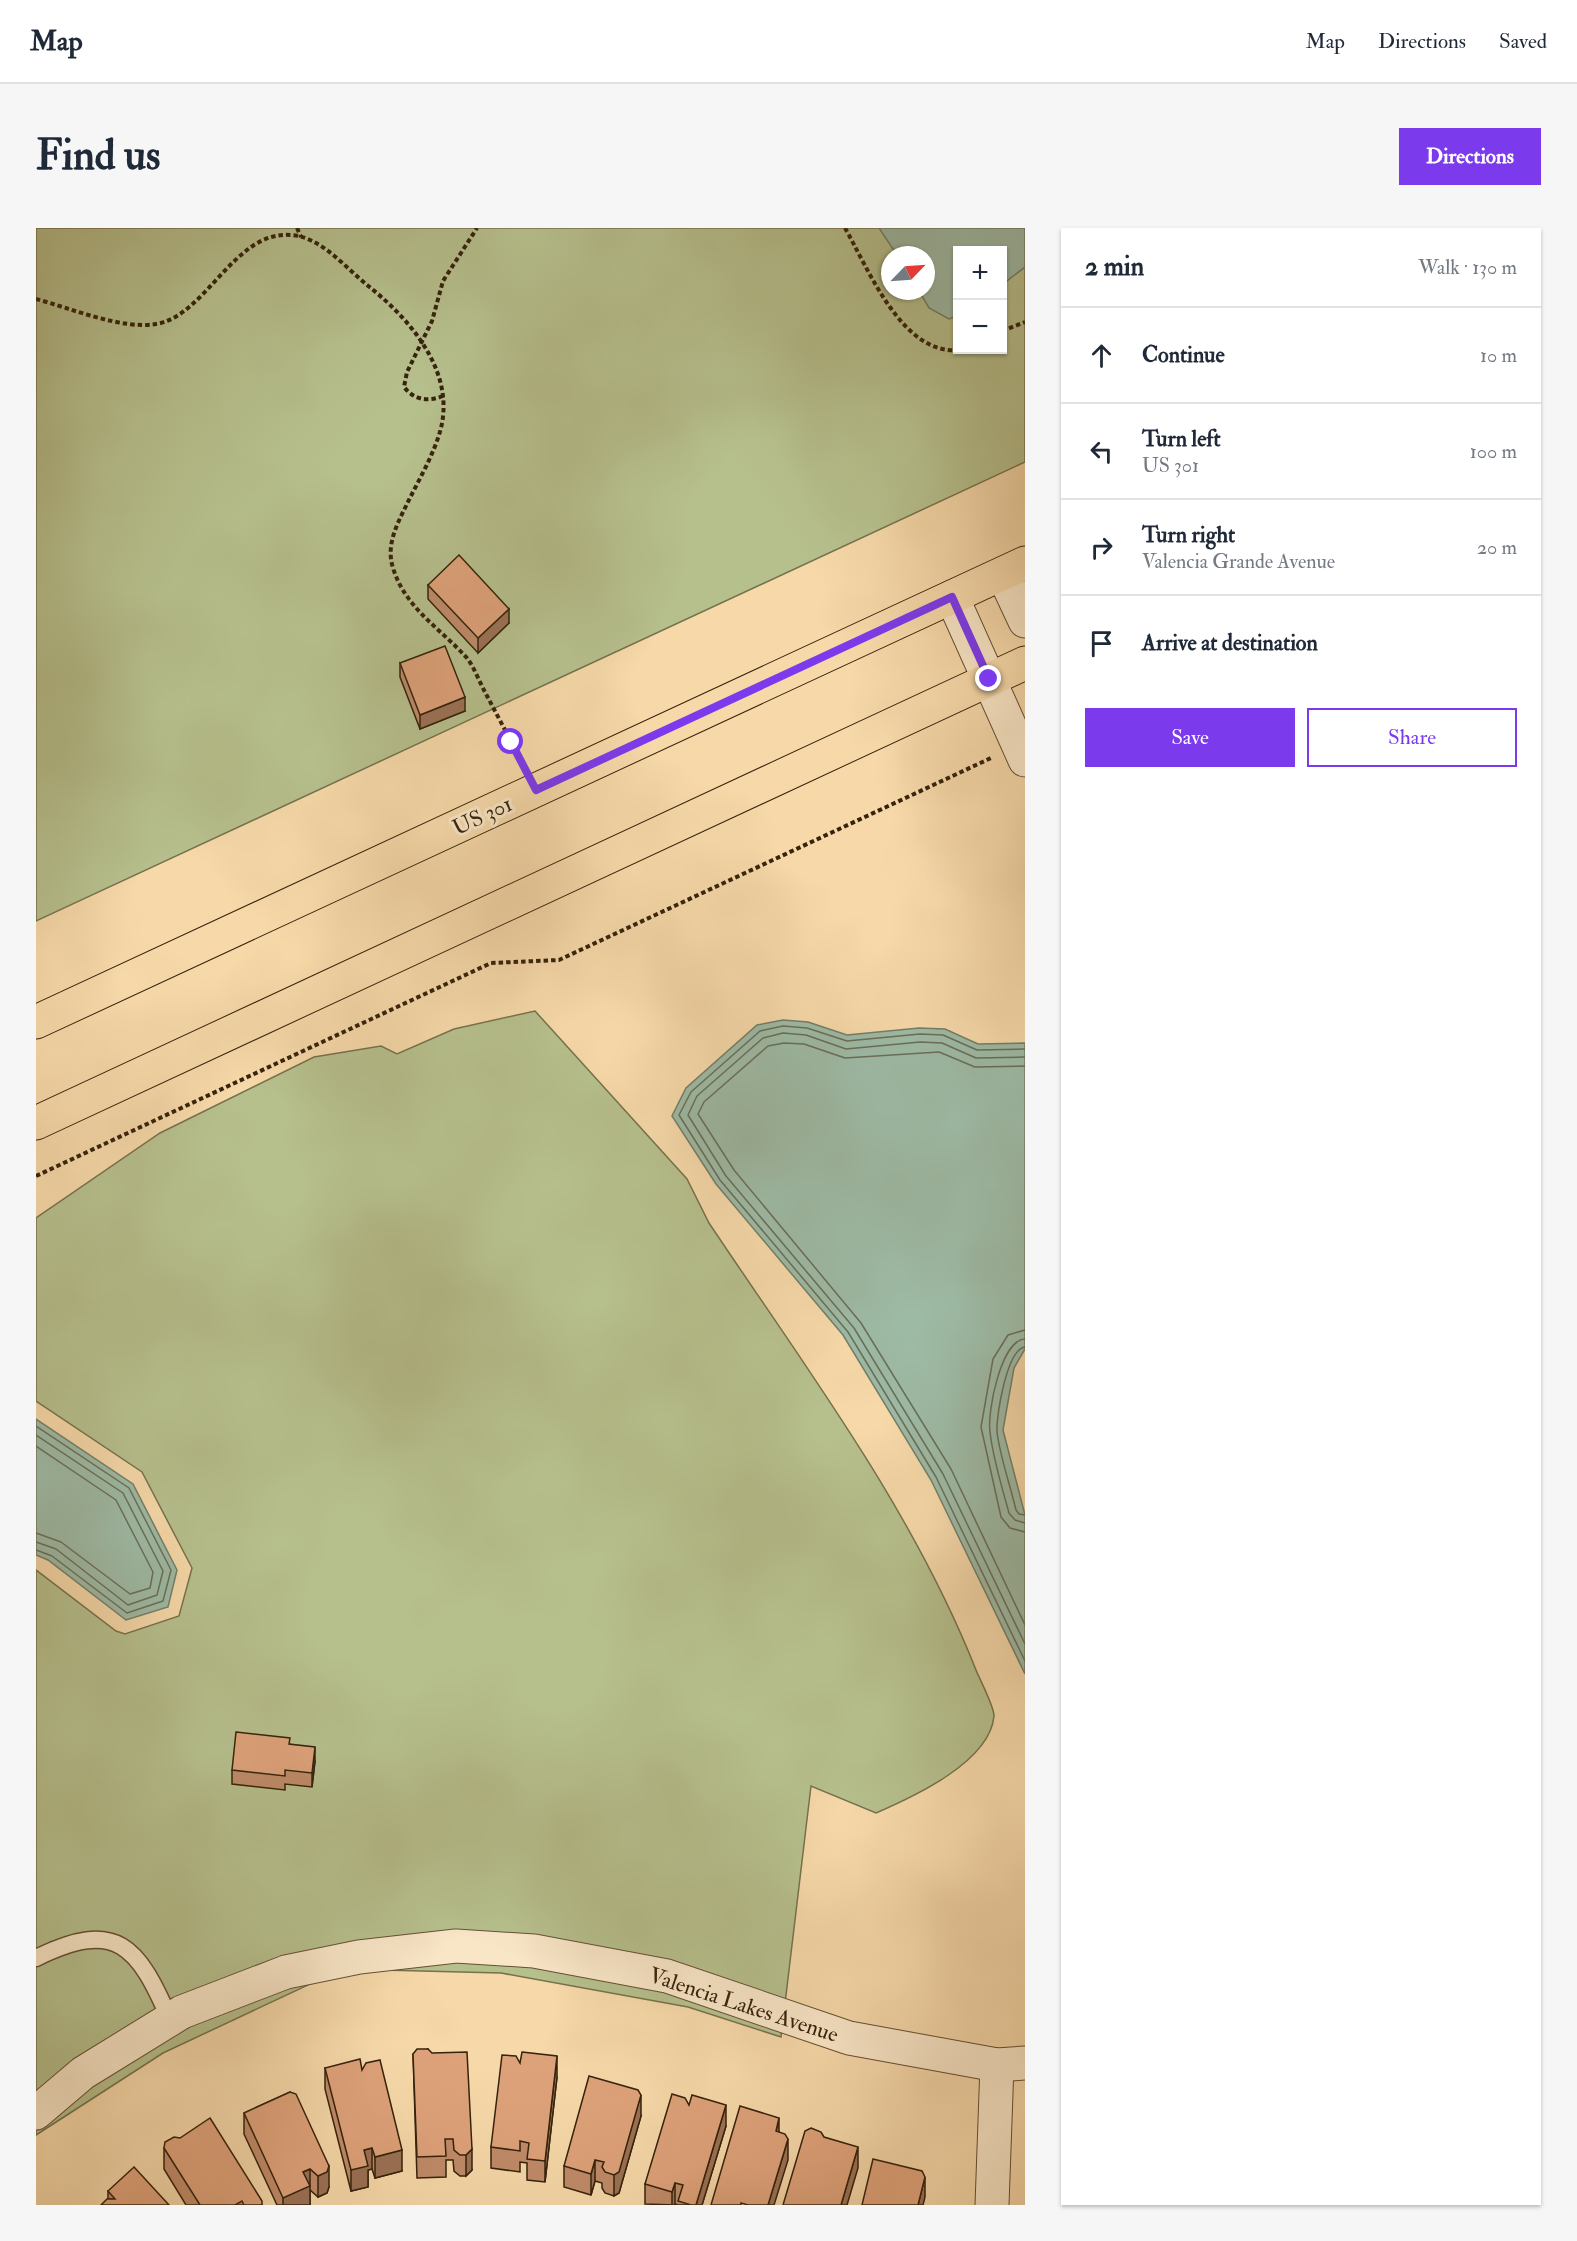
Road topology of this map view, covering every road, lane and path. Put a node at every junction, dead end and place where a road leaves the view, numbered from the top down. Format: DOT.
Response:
graph roads {
  1 [pos="297,228"];
  2 [pos="477,228"];
  3 [pos="845,228"];
  4 [pos="301,237"];
  5 [pos="36,299"];
  6 [pos="1025,322"];
  7 [pos="1007,329"];
  8 [pos="422,343"];
  9 [pos="953,349"];
  10 [pos="443,396"];
  11 [pos="1014,568"];
  12 [pos="952,597"];
  13 [pos="1025,621"];
  14 [pos="1025,663"];
  15 [pos="989,679"];
  16 [pos="1010,758"];
  17 [pos="536,790"];
  18 [pos="36,1022"];
  19 [pos="36,1123"];
  20 [pos="36,1176"];
  21 [pos="36,1958"];
  22 [pos="170,2020"];
  23 [pos="1011,2064"];
  24 [pos="36,2113"];
  25 [pos="992,2205"];
  1 -- 4 [label="path"];
  2 -- 8 [label="path"];
  3 -- 9 [label="path"];
  4 -- 5 [label="path"];
  4 -- 8 [label="path"];
  6 -- 7 [label="path"];
  8 -- 10 [label="path"];
  8 -- 10 [label="path"];
  10 -- 17 [label="path"];
  11 -- 12 [label="main road, US 301 / US 301"];
  11 -- 13 [label="street"];
  12 -- 15 [label="street"];
  12 -- 17 [label="main road, US 301 / US 301"];
  14 -- 15 [label="main road"];
  15 -- 16 [label="street"];
  15 -- 19 [label="main road"];
  16 -- 20 [label="path"];
  17 -- 18 [label="main road, US 301 / US 301"];
  21 -- 22 [label="lane"];
  22 -- 23 [label="street, Valencia Lakes Avenue"];
  22 -- 24 [label="street, Valencia Lakes Avenue"];
  23 -- 25 [label="street"];
}
